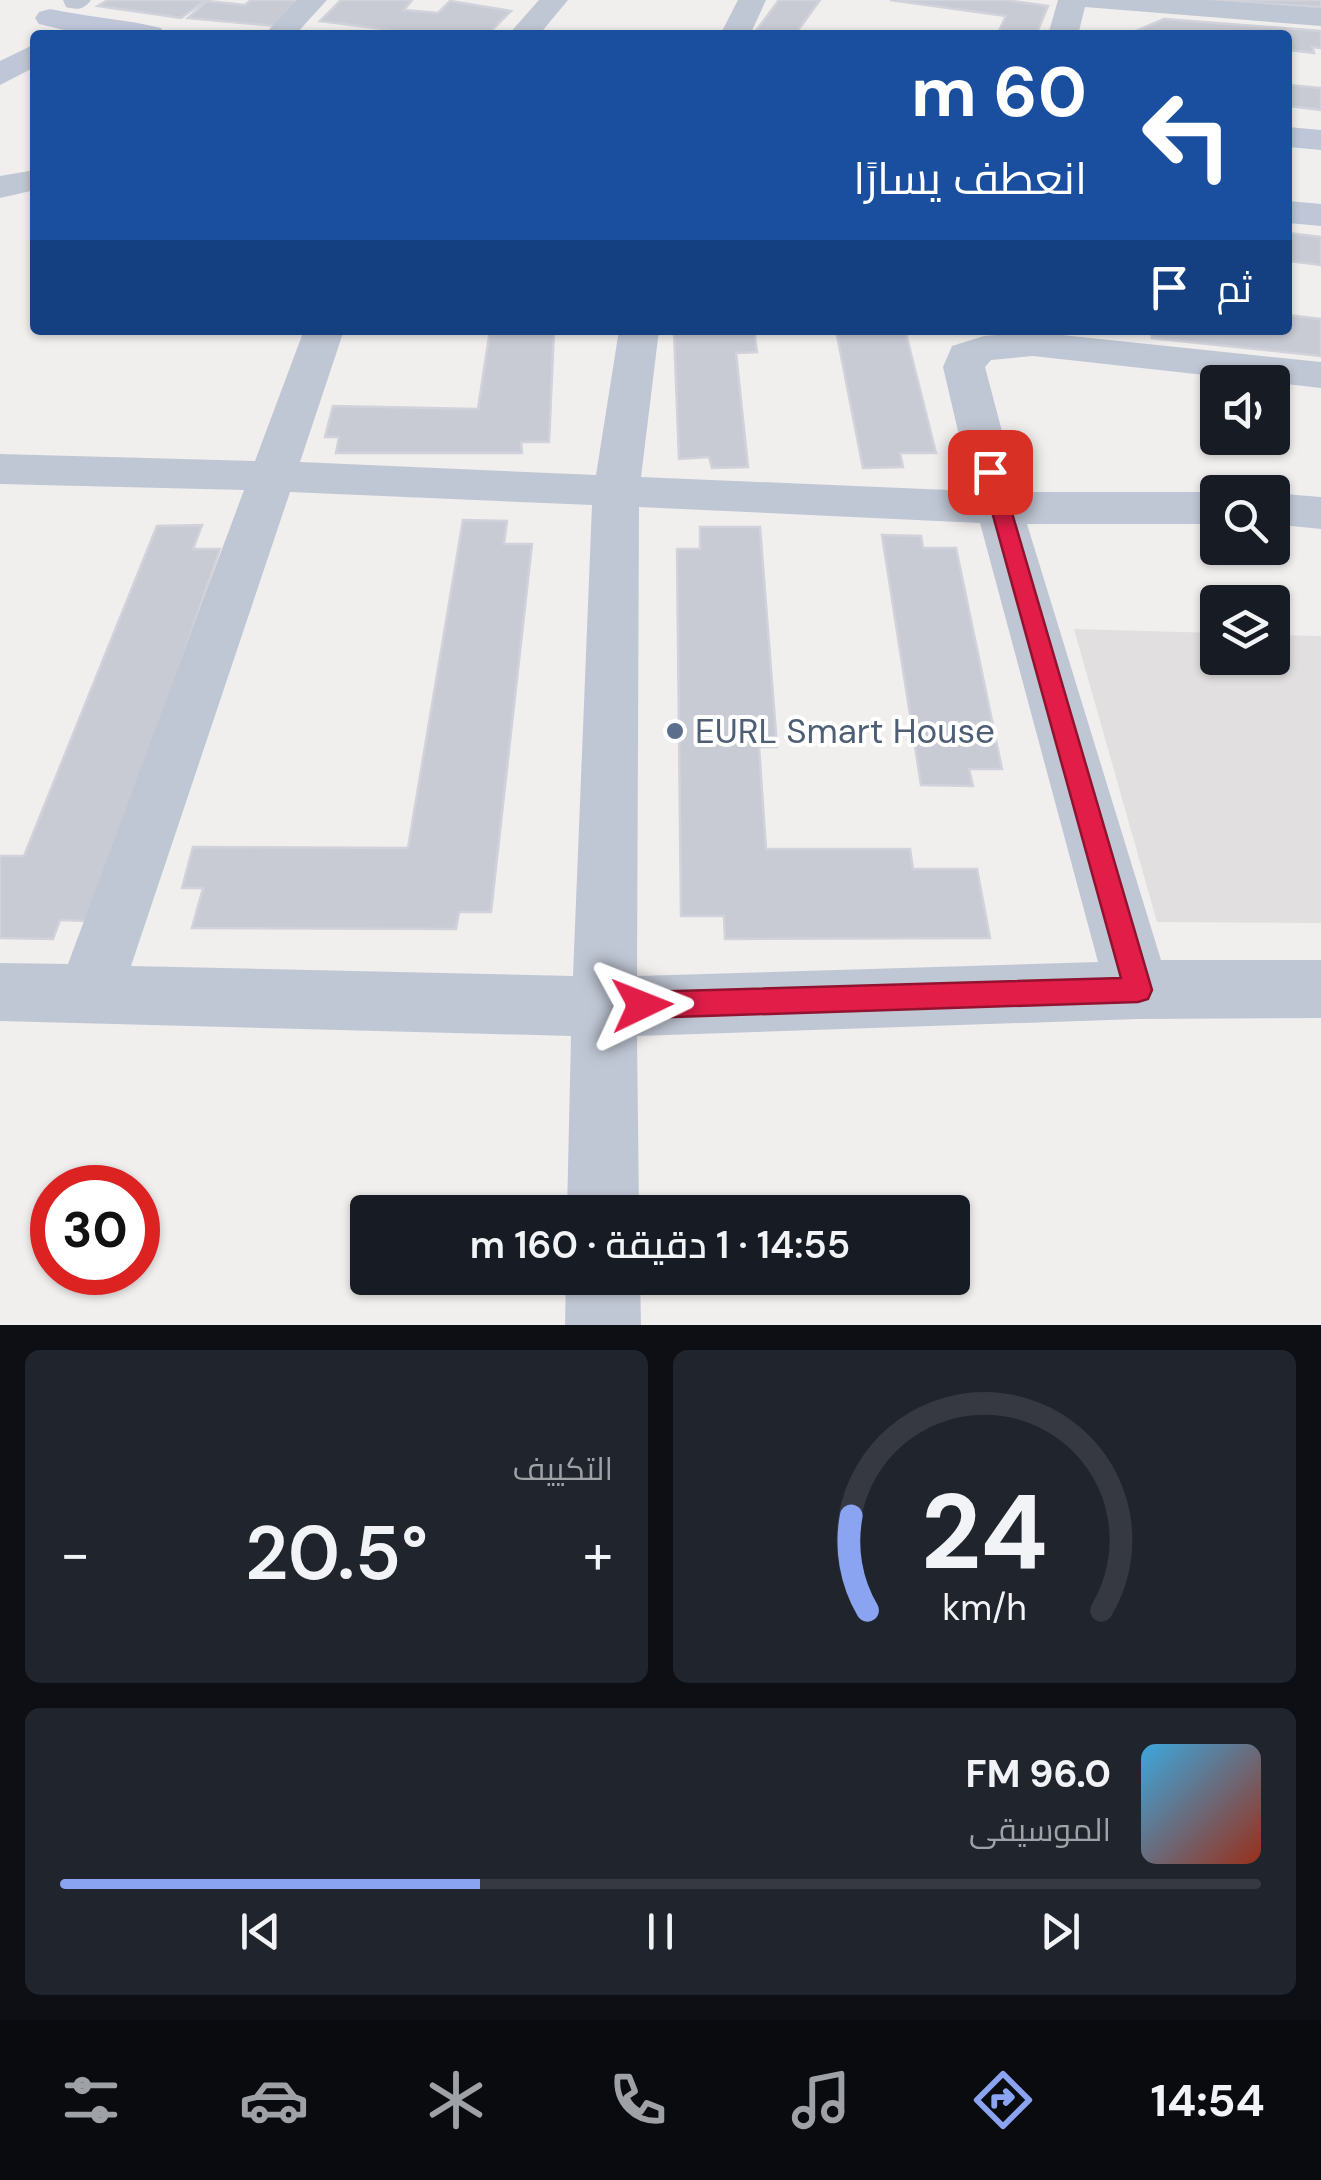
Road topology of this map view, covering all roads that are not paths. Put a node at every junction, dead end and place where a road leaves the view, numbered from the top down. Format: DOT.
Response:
graph roads {
  1 [pos="313,0"];
  2 [pos="554,0"];
  3 [pos="752,0"];
  4 [pos="1072,0"];
  5 [pos="1092,0"];
  6 [pos="56,11"];
  7 [pos="1321,17"];
  8 [pos="105,30"];
  9 [pos="284,30"];
  10 [pos="527,30"];
  11 [pos="737,30"];
  12 [pos="1064,30"];
  13 [pos="30,56"];
  14 [pos="0,74"];
  15 [pos="0,92"];
  16 [pos="30,95"];
  17 [pos="1292,137"];
  18 [pos="1321,140"];
  19 [pos="30,181"];
  20 [pos="0,187"];
  21 [pos="1292,212"];
  22 [pos="1321,215"];
  23 [pos="322,335"];
  24 [pos="638,335"];
  25 [pos="1321,375"];
  26 [pos="0,469"];
  27 [pos="271,476"];
  28 [pos="616,492"];
  29 [pos="999,508"];
  30 [pos="1200,508"];
  31 [pos="1290,510"];
  32 [pos="1321,513"];
  33 [pos="1138,990"];
  34 [pos="1321,990"];
  35 [pos="0,992"];
  36 [pos="90,993"];
  37 [pos="604,1006"];
  38 [pos="603,1195"];
  39 [pos="603,1295"];
  40 [pos="603,1325"];
  1 -- 9 [label="street"];
  2 -- 10 [label="street"];
  3 -- 11 [label="street"];
  4 -- 12 [label="street"];
  5 -- 7 [label="street"];
  6 -- 8 [label="main road"];
  13 -- 14 [label="main road"];
  15 -- 16 [label="main road"];
  17 -- 18 [label="main road"];
  19 -- 20 [label="street"];
  21 -- 22 [label="main road"];
  23 -- 27 [label="street"];
  24 -- 28 [label="street"];
  25 -- 29 [label="street"];
  26 -- 27 [label="street"];
  27 -- 28 [label="street"];
  27 -- 36 [label="street"];
  28 -- 29 [label="street"];
  28 -- 37 [label="street"];
  29 -- 30 [label="street"];
  29 -- 33 [label="street"];
  31 -- 32 [label="street"];
  33 -- 34 [label="street"];
  33 -- 37 [label="street"];
  35 -- 36 [label="street"];
  36 -- 37 [label="street"];
  37 -- 38 [label="street"];
  39 -- 40 [label="street"];
}
